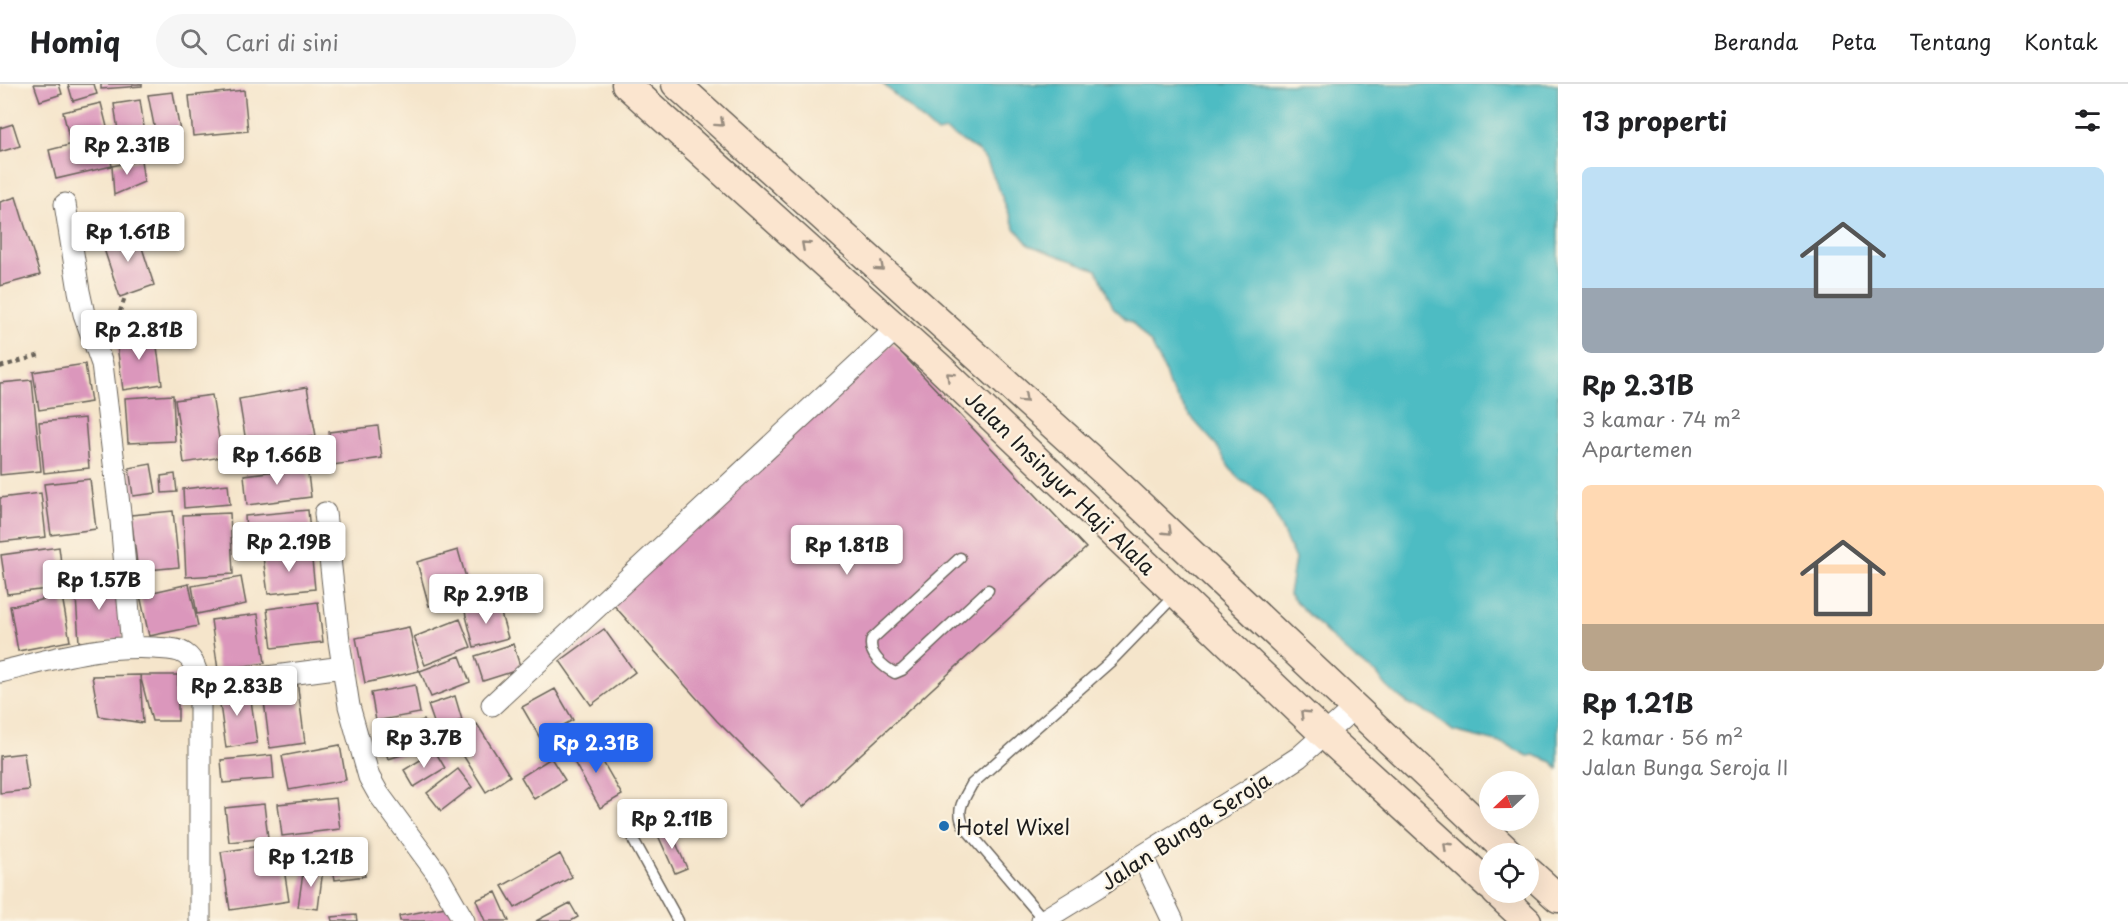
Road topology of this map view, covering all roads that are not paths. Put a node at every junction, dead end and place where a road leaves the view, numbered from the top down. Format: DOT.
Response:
graph roads {
  1 [pos="626,84"];
  2 [pos="676,84"];
  3 [pos="65,204"];
  4 [pos="897,328"];
  5 [pos="325,513"];
  6 [pos="960,558"];
  7 [pos="988,590"];
  8 [pos="1178,593"];
  9 [pos="132,647"];
  10 [pos="343,667"];
  11 [pos="0,672"];
  12 [pos="199,686"];
  13 [pos="492,705"];
  14 [pos="1354,708"];
  15 [pos="1325,735"];
  16 [pos="634,841"];
  17 [pos="1498,843"];
  18 [pos="1143,856"];
  19 [pos="1479,876"];
  20 [pos="1539,881"];
  21 [pos="1558,898"];
  22 [pos="1508,903"];
  23 [pos="1043,920"];
  24 [pos="200,921"];
  25 [pos="464,921"];
  26 [pos="678,921"];
  27 [pos="1173,921"];
  28 [pos="1527,921"];
  4 -- 1 [label="main road, Jalan Insinyur Haji Alala, one-way"];
  2 -- 14 [label="main road, Jalan Insinyur Haji Alala, one-way"];
  3 -- 9 [label="street"];
  8 -- 4 [label="main road, Jalan Insinyur Haji Alala, one-way"];
  4 -- 13 [label="street"];
  5 -- 10 [label="street"];
  6 -- 7 [label="lane"];
  15 -- 8 [label="main road, Jalan Insinyur Haji Alala, one-way"];
  8 -- 23 [label="lane"];
  9 -- 11 [label="street"];
  9 -- 12 [label="street"];
  10 -- 12 [label="street"];
  10 -- 25 [label="street"];
  12 -- 24 [label="street"];
  14 -- 15 [label="street, Jalan Bunga Seroja"];
  14 -- 17 [label="main road, Jalan Insinyur Haji Alala"];
  15 -- 18 [label="street, Jalan Bunga Seroja"];
  19 -- 15 [label="main road, Jalan Insinyur Haji Alala, one-way"];
  16 -- 26 [label="lane"];
  18 -- 23 [label="street, Jalan Bunga Seroja"];
  18 -- 27 [label="street"];
  20 -- 21 [label="main road"];
  22 -- 28 [label="main road"];
}
